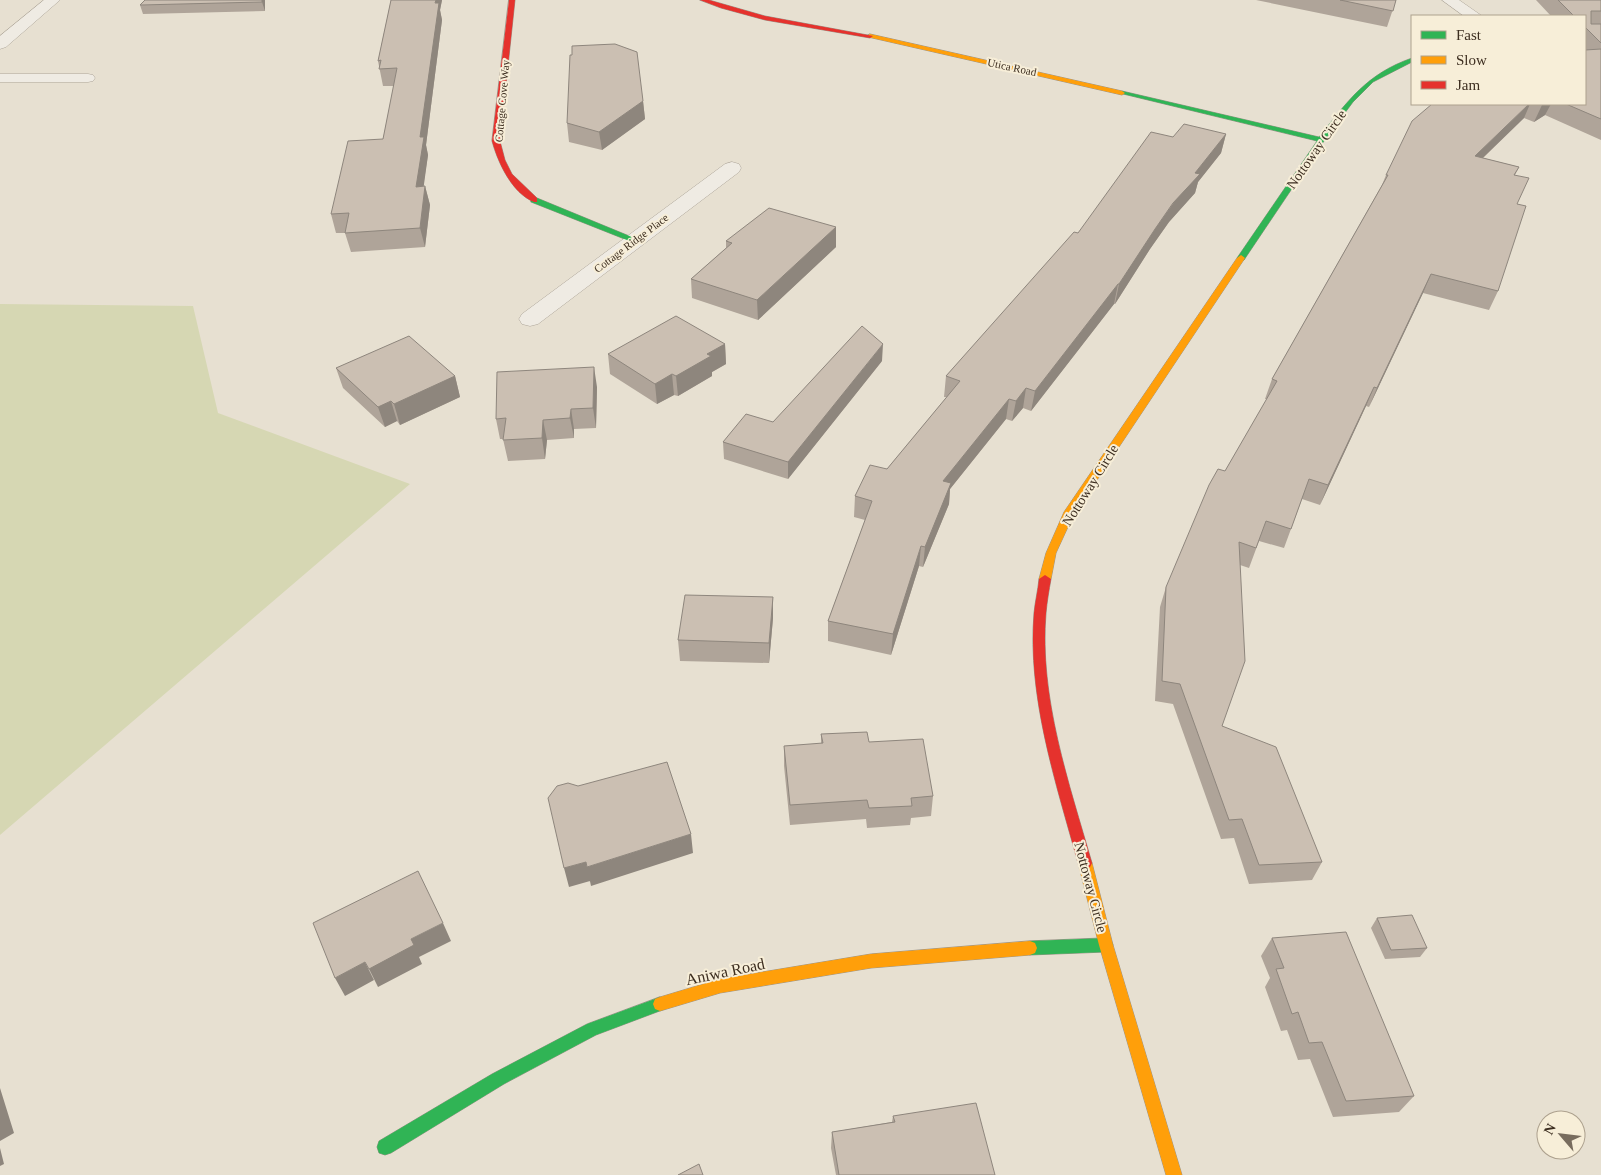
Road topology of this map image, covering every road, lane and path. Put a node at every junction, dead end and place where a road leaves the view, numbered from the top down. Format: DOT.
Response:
graph roads {
  1 [pos="53,0"];
  2 [pos="512,0"];
  3 [pos="702,0"];
  4 [pos="1449,0"];
  5 [pos="1472,15"];
  6 [pos="0,44"];
  7 [pos="1411,61"];
  8 [pos="0,78"];
  9 [pos="88,78"];
  10 [pos="1321,140"];
  11 [pos="732,168"];
  12 [pos="635,240"];
  13 [pos="530,319"];
  14 [pos="1106,945"];
  15 [pos="385,1147"];
  16 [pos="1174,1175"];
  1 -- 6 [label="street"];
  2 -- 12 [label="street, Cottage Cove Way"];
  3 -- 10 [label="street, Utica Road"];
  4 -- 5 [label="street"];
  7 -- 10 [label="street, Nottoway Circle"];
  8 -- 9 [label="lane"];
  10 -- 14 [label="street, Nottoway Circle"];
  11 -- 12 [label="street, Cottage Ridge Place"];
  12 -- 13 [label="street, Cottage Ridge Place"];
  14 -- 15 [label="street, Aniwa Road"];
  14 -- 16 [label="street, Nottoway Circle"];
}
